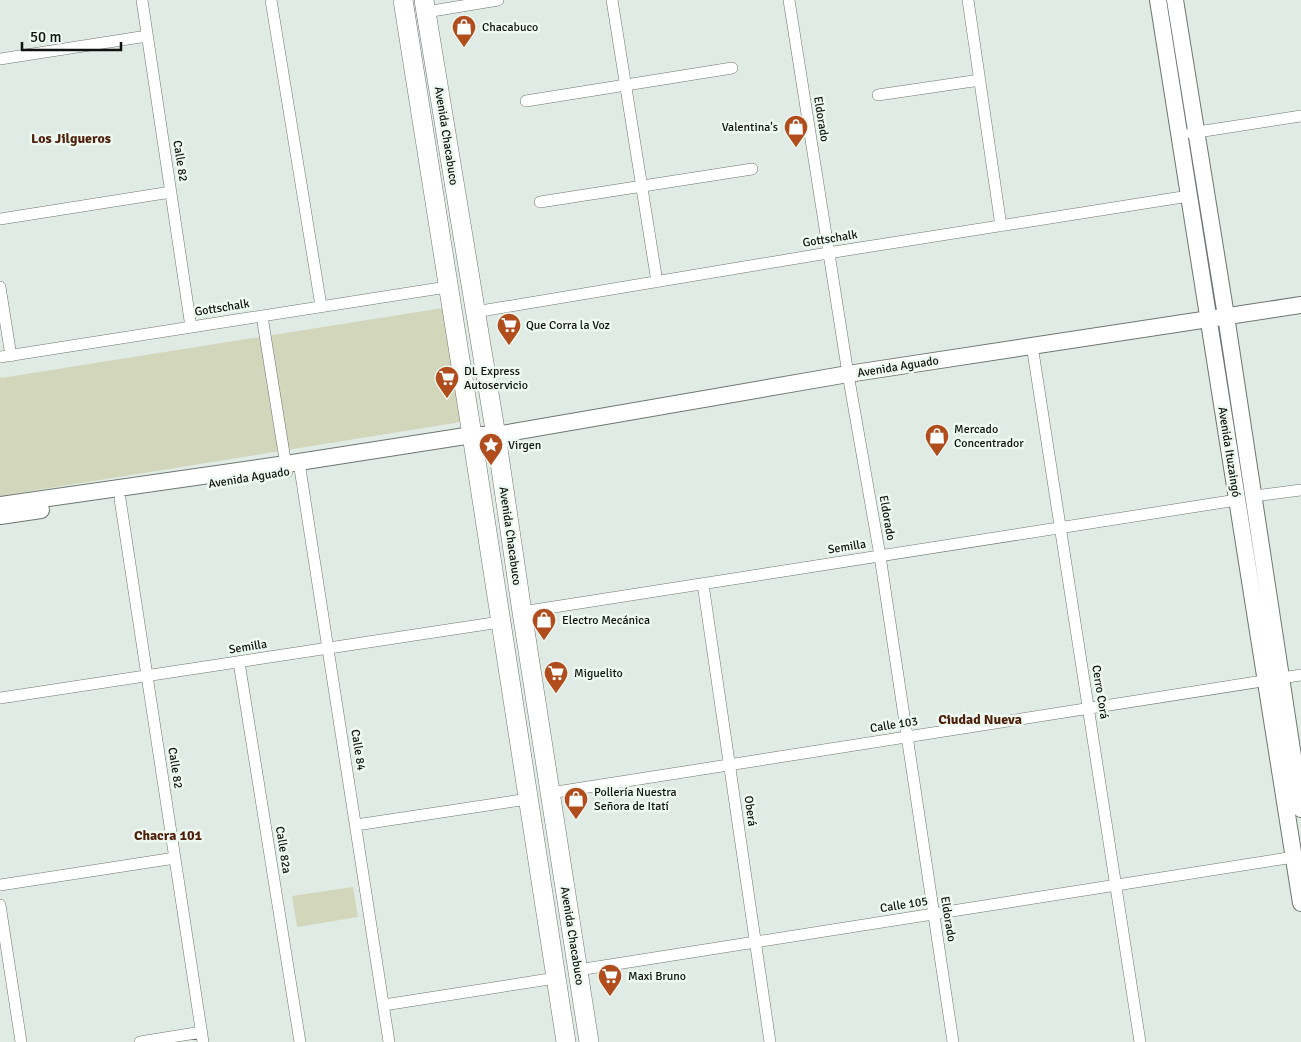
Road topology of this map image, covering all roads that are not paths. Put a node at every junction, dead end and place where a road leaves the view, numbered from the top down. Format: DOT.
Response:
graph roads {
  1 [pos="142,0"];
  2 [pos="271,0"];
  3 [pos="402,0"];
  4 [pos="498,0"];
  5 [pos="612,0"];
  6 [pos="789,0"];
  7 [pos="968,0"];
  8 [pos="1158,0"];
  9 [pos="1175,0"];
  10 [pos="425,6"];
  11 [pos="147,36"];
  12 [pos="0,59"];
  13 [pos="732,68"];
  14 [pos="980,80"];
  15 [pos="626,85"];
  16 [pos="878,95"];
  17 [pos="526,101"];
  18 [pos="1301,116"];
  19 [pos="1187,133"];
  20 [pos="752,169"];
  21 [pos="642,186"];
  22 [pos="171,192"];
  23 [pos="1189,196"];
  24 [pos="540,202"];
  25 [pos="0,219"];
  26 [pos="1001,226"];
  27 [pos="828,253"];
  28 [pos="657,282"];
  29 [pos="0,287"];
  30 [pos="448,287"];
  31 [pos="1301,305"];
  32 [pos="321,306"];
  33 [pos="475,312"];
  34 [pos="262,316"];
  35 [pos="1226,316"];
  36 [pos="1208,318"];
  37 [pos="191,327"];
  38 [pos="1032,345"];
  39 [pos="5,356"];
  40 [pos="848,374"];
  41 [pos="496,435"];
  42 [pos="473,440"];
  43 [pos="293,467"];
  44 [pos="1301,490"];
  45 [pos="1254,496"];
  46 [pos="120,499"];
  47 [pos="1237,500"];
  48 [pos="0,505"];
  49 [pos="0,516"];
  50 [pos="1060,528"];
  51 [pos="880,556"];
  52 [pos="703,584"];
  53 [pos="522,612"];
  54 [pos="500,622"];
  55 [pos="328,648"];
  56 [pos="239,662"];
  57 [pos="1301,675"];
  58 [pos="147,676"];
  59 [pos="1282,678"];
  60 [pos="1266,680"];
  61 [pos="0,698"];
  62 [pos="1088,708"];
  63 [pos="907,737"];
  64 [pos="730,764"];
  65 [pos="550,793"];
  66 [pos="528,799"];
  67 [pos="1301,809"];
  68 [pos="356,825"];
  69 [pos="1294,857"];
  70 [pos="175,858"];
  71 [pos="0,885"];
  72 [pos="1116,885"];
  73 [pos="1301,903"];
  74 [pos="0,906"];
  75 [pos="934,914"];
  76 [pos="756,942"];
  77 [pos="578,970"];
  78 [pos="556,978"];
  79 [pos="384,1005"];
  80 [pos="202,1037"];
  81 [pos="21,1042"];
  82 [pos="140,1042"];
  83 [pos="300,1042"];
  84 [pos="389,1042"];
  85 [pos="566,1042"];
  86 [pos="590,1042"];
  87 [pos="770,1042"];
  88 [pos="953,1042"];
  89 [pos="1140,1042"];
  1 -- 11 [label="street, Calle 82"];
  2 -- 32 [label="street"];
  3 -- 30 [label="main road, Avenida Chacabuco"];
  4 -- 10 [label="street"];
  5 -- 15 [label="street"];
  6 -- 27 [label="street, Eldorado"];
  7 -- 14 [label="street"];
  8 -- 19 [label="main road, Avenida Ituzaingó"];
  9 -- 19 [label="main road, Avenida Ituzaingó"];
  10 -- 33 [label="main road, Avenida Chacabuco"];
  11 -- 12 [label="street"];
  11 -- 22 [label="street, Calle 82"];
  13 -- 15 [label="street"];
  14 -- 16 [label="street"];
  14 -- 26 [label="street"];
  15 -- 17 [label="street"];
  15 -- 21 [label="street"];
  18 -- 19 [label="street"];
  19 -- 23 [label="main road, Avenida Ituzaingó"];
  19 -- 35 [label="main road, Avenida Ituzaingó"];
  20 -- 21 [label="street"];
  21 -- 24 [label="street"];
  21 -- 28 [label="street"];
  22 -- 25 [label="street"];
  22 -- 37 [label="street, Calle 82"];
  23 -- 26 [label="street, Gottschalk"];
  23 -- 36 [label="main road, Avenida Ituzaingó"];
  26 -- 27 [label="street, Gottschalk"];
  27 -- 28 [label="street, Gottschalk"];
  27 -- 40 [label="street, Eldorado"];
  28 -- 33 [label="street, Gottschalk"];
  29 -- 39 [label="street"];
  30 -- 32 [label="street, Gottschalk"];
  30 -- 42 [label="main road, Avenida Chacabuco"];
  31 -- 35 [label="main road, Avenida Aguado"];
  32 -- 34 [label="street, Gottschalk"];
  33 -- 41 [label="main road, Avenida Chacabuco"];
  34 -- 37 [label="street, Gottschalk"];
  34 -- 43 [label="street"];
  35 -- 36 [label="main road, Avenida Aguado"];
  35 -- 45 [label="main road, Avenida Ituzaingó"];
  36 -- 38 [label="main road, Avenida Aguado"];
  36 -- 47 [label="main road, Avenida Ituzaingó"];
  37 -- 39 [label="street, Gottschalk"];
  38 -- 40 [label="main road, Avenida Aguado"];
  38 -- 50 [label="street, Cerro Corá"];
  40 -- 41 [label="main road, Avenida Aguado"];
  40 -- 51 [label="street, Eldorado"];
  41 -- 42 [label="main road, Avenida Aguado"];
  41 -- 53 [label="main road, Avenida Chacabuco"];
  42 -- 43 [label="main road, Avenida Aguado"];
  42 -- 54 [label="main road, Avenida Chacabuco"];
  43 -- 46 [label="main road, Avenida Aguado"];
  43 -- 48 [label="main road, Avenida Aguado"];
  43 -- 55 [label="street, Calle 84"];
  44 -- 45 [label="street"];
  45 -- 59 [label="main road, Avenida Ituzaingó"];
  46 -- 49 [label="main road, Avenida Aguado"];
  46 -- 58 [label="street, Calle 82"];
  47 -- 50 [label="street, Semilla"];
  47 -- 60 [label="main road, Avenida Ituzaingó"];
  50 -- 51 [label="street, Semilla"];
  50 -- 62 [label="street, Cerro Corá"];
  51 -- 52 [label="street, Semilla"];
  51 -- 63 [label="street, Eldorado"];
  52 -- 53 [label="street, Semilla"];
  52 -- 64 [label="street, Oberá"];
  53 -- 65 [label="main road, Avenida Chacabuco"];
  54 -- 55 [label="street, Semilla"];
  54 -- 66 [label="main road, Avenida Chacabuco"];
  55 -- 56 [label="street, Semilla"];
  55 -- 68 [label="street, Calle 84"];
  56 -- 58 [label="street, Semilla"];
  56 -- 83 [label="street, Calle 82a"];
  57 -- 59 [label="street, Calle 103"];
  58 -- 61 [label="street, Semilla"];
  58 -- 70 [label="street, Calle 82"];
  59 -- 60 [label="street, Calle 103"];
  59 -- 67 [label="main road, Avenida Ituzaingó"];
  60 -- 62 [label="street, Calle 103"];
  60 -- 69 [label="main road, Avenida Ituzaingó"];
  62 -- 63 [label="street, Calle 103"];
  62 -- 72 [label="street, Cerro Corá"];
  63 -- 64 [label="street, Calle 103"];
  63 -- 75 [label="street, Eldorado"];
  64 -- 65 [label="street, Calle 103"];
  64 -- 76 [label="street, Oberá"];
  65 -- 77 [label="main road, Avenida Chacabuco"];
  66 -- 68 [label="street"];
  66 -- 78 [label="main road, Avenida Chacabuco"];
  68 -- 79 [label="street, Calle 84"];
  69 -- 72 [label="street, Calle 105"];
  69 -- 73 [label="main road, Avenida Ituzaingó"];
  70 -- 71 [label="street"];
  70 -- 80 [label="street, Calle 82"];
  72 -- 75 [label="street, Calle 105"];
  72 -- 89 [label="street, Cerro Corá"];
  74 -- 81 [label="street"];
  75 -- 76 [label="street, Calle 105"];
  75 -- 88 [label="street, Eldorado"];
  76 -- 77 [label="street, Calle 105"];
  76 -- 87 [label="street, Oberá"];
  77 -- 86 [label="main road, Avenida Chacabuco"];
  78 -- 79 [label="street"];
  78 -- 85 [label="main road, Avenida Chacabuco"];
  79 -- 84 [label="street, Calle 84"];
  80 -- 82 [label="street"];
}
